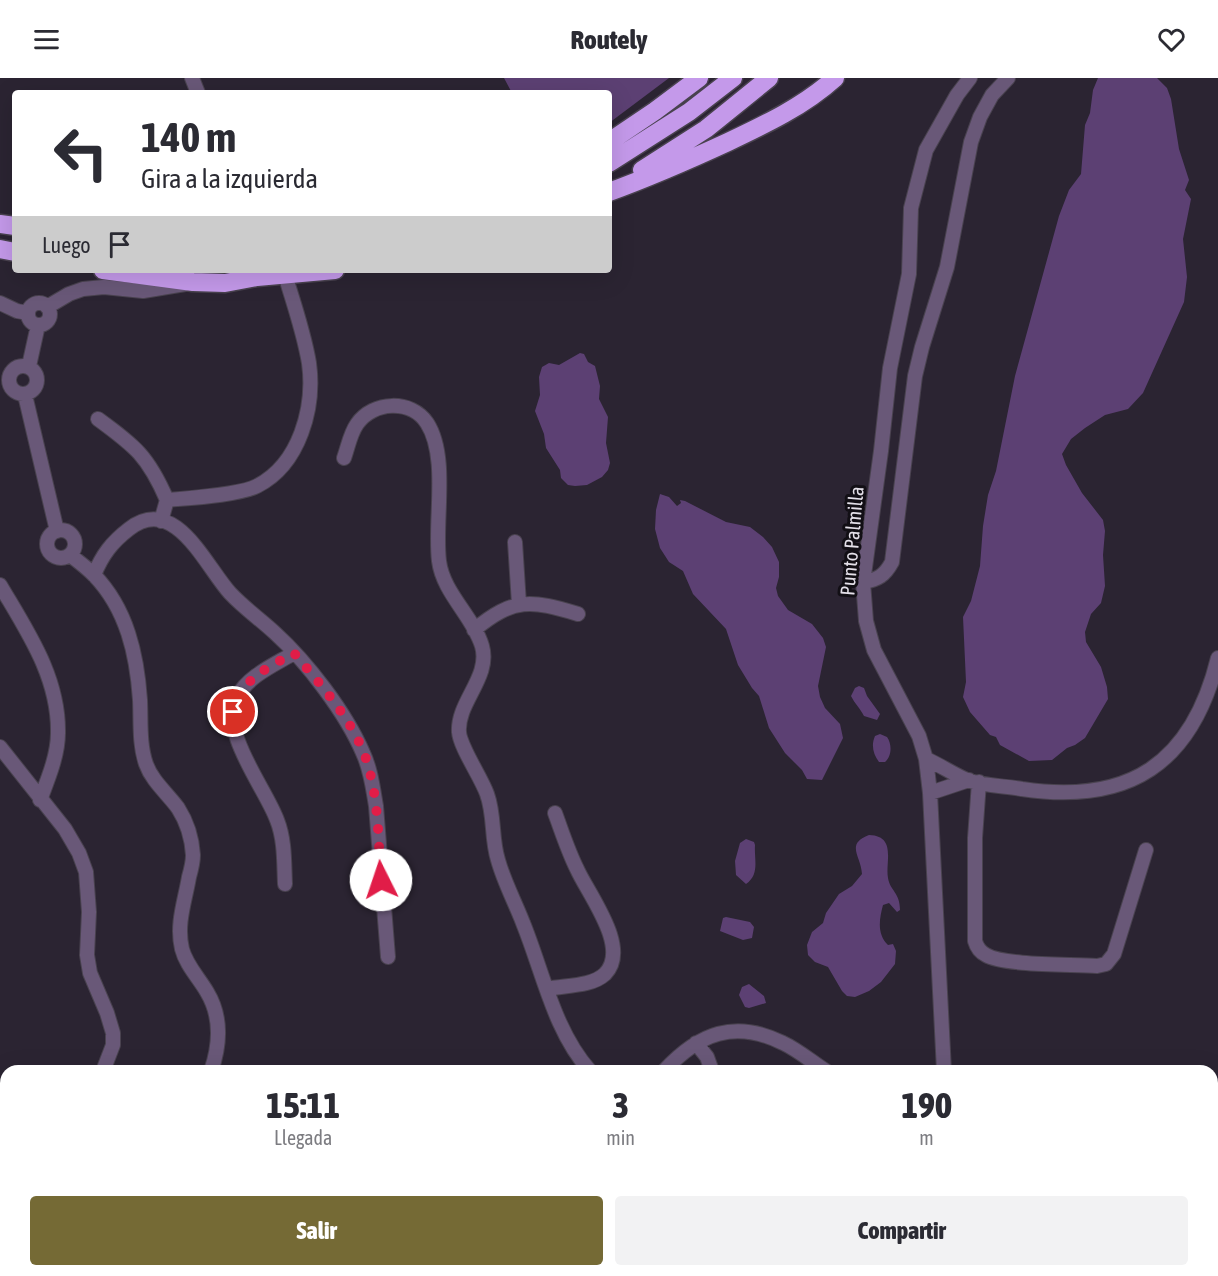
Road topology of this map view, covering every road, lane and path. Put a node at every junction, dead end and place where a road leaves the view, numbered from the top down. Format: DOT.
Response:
graph roads {
  1 [pos="699,78"];
  2 [pos="733,78"];
  3 [pos="769,78"];
  4 [pos="835,78"];
  5 [pos="970,78"];
  6 [pos="1008,78"];
  7 [pos="612,140"];
  8 [pos="612,161"];
  9 [pos="612,189"];
  10 [pos="612,190"];
  11 [pos="126,273"];
  12 [pos="305,273"];
  13 [pos="285,275"];
  14 [pos="193,282"];
  15 [pos="0,303"];
  16 [pos="47,307"];
  17 [pos="28,313"];
  18 [pos="38,325"];
  19 [pos="29,366"];
  20 [pos="6,368"];
  21 [pos="25,395"];
  22 [pos="98,419"];
  23 [pos="344,458"];
  24 [pos="167,500"];
  25 [pos="161,521"];
  26 [pos="57,531"];
  27 [pos="516,542"];
  28 [pos="70,555"];
  29 [pos="94,575"];
  30 [pos="864,582"];
  31 [pos="0,585"];
  32 [pos="519,604"];
  33 [pos="578,614"];
  34 [pos="474,630"];
  35 [pos="294,653"];
  36 [pos="1218,658"];
  37 [pos="0,747"];
  38 [pos="927,759"];
  39 [pos="974,781"];
  40 [pos="930,793"];
  41 [pos="40,800"];
  42 [pos="555,813"];
  43 [pos="1146,850"];
  44 [pos="285,884"];
  45 [pos="388,957"];
  46 [pos="548,989"];
  47 [pos="696,1043"];
  48 [pos="105,1065"];
  49 [pos="213,1065"];
  50 [pos="586,1065"];
  51 [pos="670,1065"];
  52 [pos="710,1065"];
  53 [pos="805,1065"];
  54 [pos="944,1065"];
  1 -- 7 [label="highway"];
  2 -- 8 [label="highway"];
  3 -- 9 [label="highway"];
  4 -- 10 [label="highway"];
  5 -- 30 [label="street, Punto Palmilla"];
  6 -- 30 [label="street"];
  11 -- 14 [label="highway"];
  12 -- 13 [label="highway"];
  13 -- 14 [label="highway"];
  13 -- 24 [label="street"];
  14 -- 16 [label="street"];
  15 -- 17 [label="street"];
  16 -- 17 [label="street"];
  16 -- 18 [label="street"];
  17 -- 18 [label="street"];
  18 -- 19 [label="street"];
  19 -- 20 [label="street"];
  19 -- 21 [label="street"];
  20 -- 21 [label="street"];
  21 -- 26 [label="street"];
  22 -- 24 [label="street"];
  23 -- 34 [label="street"];
  24 -- 25 [label="street"];
  25 -- 29 [label="street"];
  25 -- 35 [label="street"];
  26 -- 28 [label="street"];
  26 -- 28 [label="street"];
  27 -- 32 [label="street"];
  28 -- 29 [label="street"];
  29 -- 49 [label="street"];
  30 -- 38 [label="street, Punto Palmilla"];
  31 -- 41 [label="street"];
  32 -- 33 [label="street"];
  32 -- 34 [label="street"];
  34 -- 46 [label="street"];
  35 -- 44 [label="street"];
  35 -- 45 [label="street"];
  36 -- 39 [label="street"];
  37 -- 41 [label="street"];
  38 -- 39 [label="street"];
  38 -- 40 [label="street, Punto Palmilla"];
  39 -- 40 [label="street"];
  39 -- 43 [label="street"];
  40 -- 54 [label="street, Punto Palmilla"];
  41 -- 48 [label="street"];
  42 -- 46 [label="street"];
  46 -- 50 [label="street"];
  47 -- 51 [label="street"];
  47 -- 52 [label="street"];
  47 -- 53 [label="street"];
}
